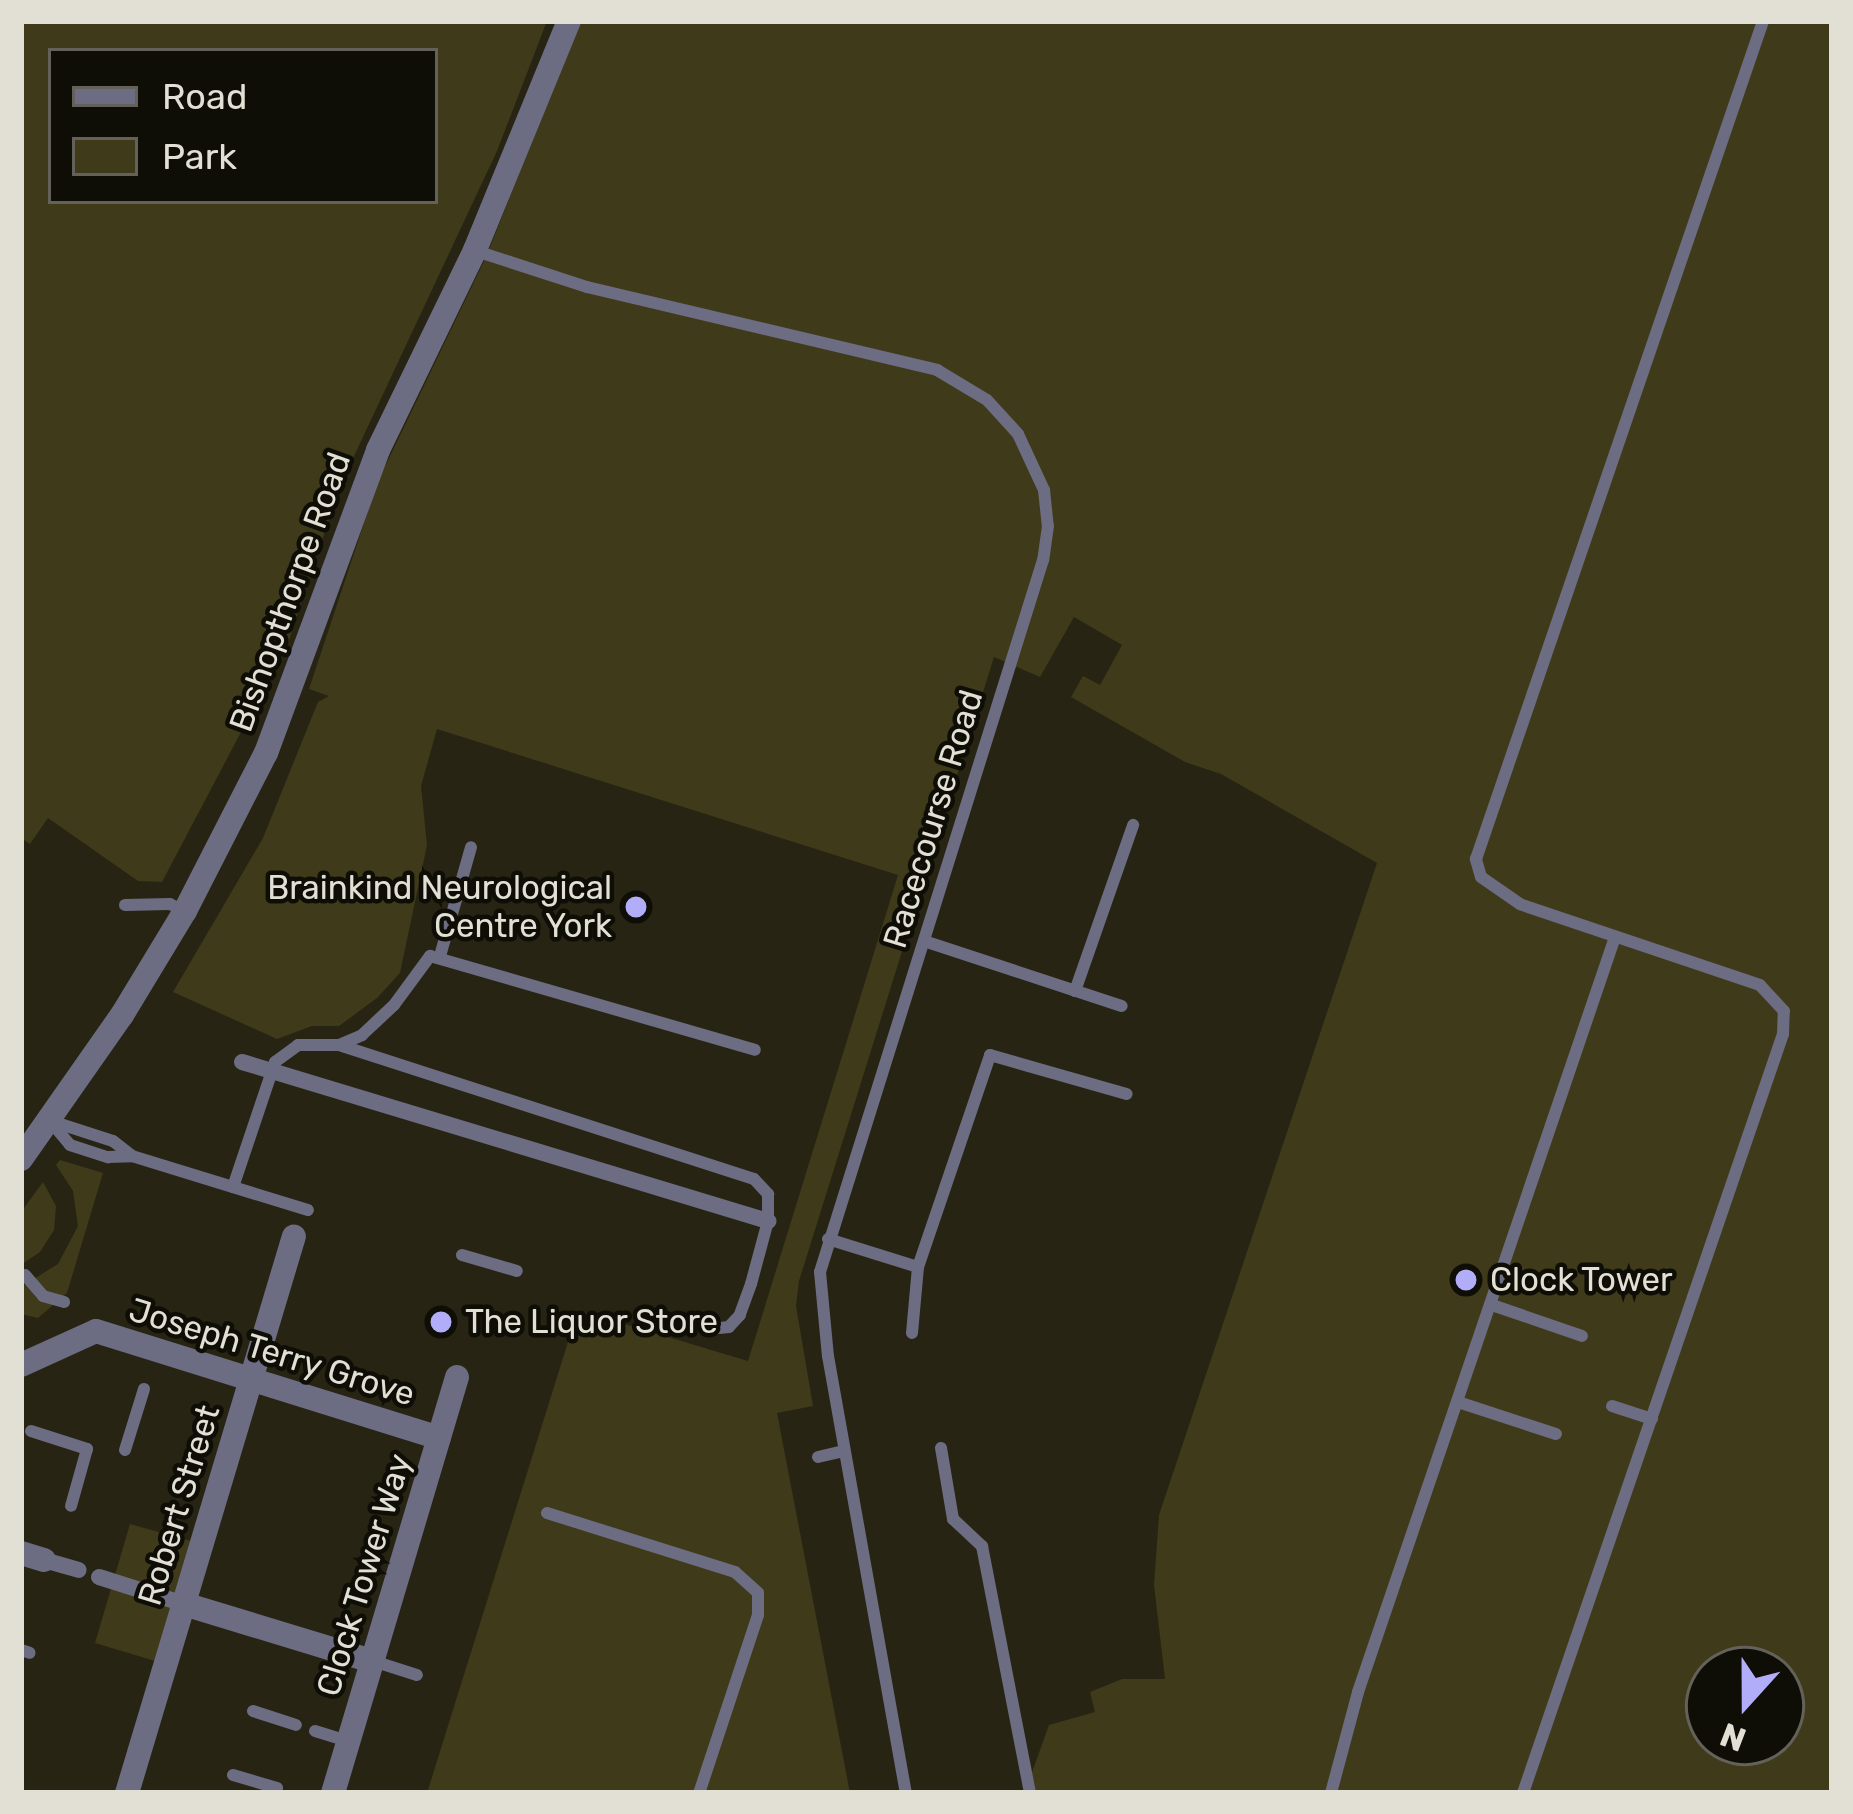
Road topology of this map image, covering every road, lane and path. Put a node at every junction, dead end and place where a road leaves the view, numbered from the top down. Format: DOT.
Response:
graph roads {
  1 [pos="569,21"];
  2 [pos="1763,21"];
  3 [pos="475,250"];
  4 [pos="1132,825"];
  5 [pos="471,847"];
  6 [pos="125,905"];
  7 [pos="185,911"];
  8 [pos="1615,937"];
  9 [pos="924,940"];
  10 [pos="440,956"];
  11 [pos="1075,991"];
  12 [pos="1122,1006"];
  13 [pos="339,1046"];
  14 [pos="755,1050"];
  15 [pos="242,1062"];
  16 [pos="271,1070"];
  17 [pos="1127,1094"];
  18 [pos="50,1121"];
  19 [pos="21,1160"];
  20 [pos="233,1187"];
  21 [pos="308,1210"];
  22 [pos="768,1221"];
  23 [pos="294,1236"];
  24 [pos="828,1239"];
  25 [pos="462,1255"];
  26 [pos="918,1267"];
  27 [pos="518,1271"];
  28 [pos="25,1275"];
  29 [pos="64,1302"];
  30 [pos="1492,1305"];
  31 [pos="711,1329"];
  32 [pos="912,1333"];
  33 [pos="1582,1336"];
  34 [pos="21,1365"];
  35 [pos="458,1377"];
  36 [pos="251,1379"];
  37 [pos="144,1389"];
  38 [pos="1458,1402"];
  39 [pos="1612,1406"];
  40 [pos="1652,1419"];
  41 [pos="31,1431"];
  42 [pos="1556,1434"];
  43 [pos="439,1438"];
  44 [pos="941,1448"];
  45 [pos="124,1450"];
  46 [pos="844,1451"];
  47 [pos="818,1457"];
  48 [pos="71,1506"];
  49 [pos="547,1513"];
  50 [pos="33,1557"];
  51 [pos="79,1570"];
  52 [pos="99,1576"];
  53 [pos="184,1604"];
  54 [pos="372,1661"];
  55 [pos="417,1675"];
  56 [pos="254,1711"];
  57 [pos="296,1725"];
  58 [pos="315,1731"];
  59 [pos="348,1741"];
  60 [pos="233,1775"];
  61 [pos="277,1788"];
  62 [pos="128,1793"];
  63 [pos="333,1793"];
  64 [pos="699,1793"];
  65 [pos="906,1793"];
  66 [pos="1030,1793"];
  67 [pos="1331,1793"];
  68 [pos="1522,1793"];
  1 -- 3 [label="street, Bishopthorpe Road"];
  2 -- 8 [label="lane"];
  3 -- 7 [label="street, Bishopthorpe Road"];
  3 -- 9 [label="lane, Racecourse Road"];
  4 -- 11 [label="lane"];
  5 -- 10 [label="lane"];
  6 -- 7 [label="lane"];
  7 -- 18 [label="street, Bishopthorpe Road"];
  8 -- 30 [label="lane"];
  8 -- 40 [label="lane"];
  9 -- 11 [label="lane"];
  9 -- 24 [label="lane, Racecourse Road"];
  10 -- 13 [label="lane"];
  10 -- 14 [label="lane"];
  11 -- 12 [label="lane"];
  13 -- 16 [label="lane"];
  13 -- 22 [label="lane"];
  15 -- 16 [label="street"];
  16 -- 20 [label="lane"];
  16 -- 22 [label="street"];
  17 -- 26 [label="lane"];
  18 -- 19 [label="street, Bishopthorpe Road"];
  18 -- 20 [label="lane"];
  20 -- 21 [label="lane"];
  22 -- 31 [label="lane"];
  23 -- 36 [label="street, Robert Street"];
  24 -- 26 [label="lane"];
  24 -- 46 [label="lane, Racecourse Road"];
  25 -- 27 [label="lane"];
  26 -- 32 [label="lane"];
  28 -- 29 [label="lane"];
  30 -- 33 [label="lane"];
  30 -- 38 [label="lane"];
  34 -- 36 [label="street, Joseph Terry Grove"];
  35 -- 43 [label="street, Clock Tower Way"];
  36 -- 43 [label="street, Joseph Terry Grove"];
  36 -- 53 [label="street, Robert Street"];
  37 -- 45 [label="lane"];
  38 -- 42 [label="lane"];
  38 -- 67 [label="lane"];
  39 -- 40 [label="lane"];
  40 -- 68 [label="lane"];
  41 -- 48 [label="lane"];
  43 -- 54 [label="street, Clock Tower Way"];
  44 -- 66 [label="lane"];
  46 -- 47 [label="lane"];
  46 -- 65 [label="lane, Racecourse Road"];
  49 -- 64 [label="lane"];
  50 -- 51 [label="street"];
  52 -- 53 [label="street"];
  53 -- 54 [label="street"];
  53 -- 62 [label="street, Robert Street"];
  54 -- 55 [label="lane"];
  54 -- 59 [label="street, Clock Tower Way"];
  56 -- 57 [label="lane"];
  58 -- 59 [label="lane"];
  59 -- 63 [label="street, Clock Tower Way"];
  60 -- 61 [label="lane"];
}
